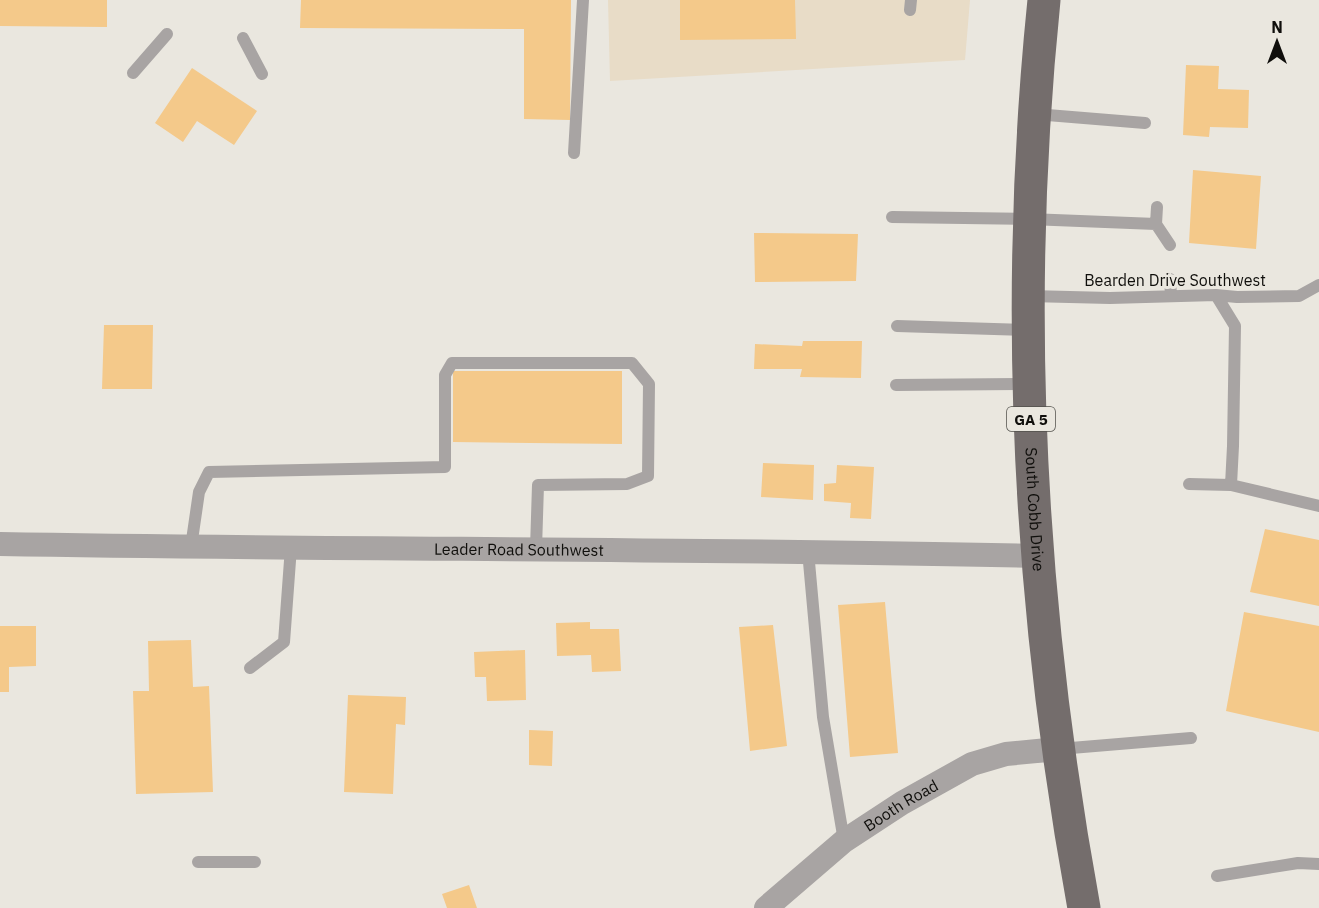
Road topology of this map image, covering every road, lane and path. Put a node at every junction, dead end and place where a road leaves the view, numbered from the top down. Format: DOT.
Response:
graph roads {
  1 [pos="583,0"];
  2 [pos="1044,0"];
  3 [pos="167,34"];
  4 [pos="243,38"];
  5 [pos="133,73"];
  6 [pos="262,74"];
  7 [pos="1034,114"];
  8 [pos="1145,123"];
  9 [pos="574,153"];
  10 [pos="1157,207"];
  11 [pos="892,217"];
  12 [pos="1029,219"];
  13 [pos="1156,224"];
  14 [pos="1170,245"];
  15 [pos="1170,279"];
  16 [pos="1319,285"];
  17 [pos="1216,295"];
  18 [pos="1028,296"];
  19 [pos="1171,296"];
  20 [pos="897,326"];
  21 [pos="1028,330"];
  22 [pos="1029,384"];
  23 [pos="896,385"];
  24 [pos="1189,484"];
  25 [pos="1231,485"];
  26 [pos="1319,506"];
  27 [pos="0,544"];
  28 [pos="191,548"];
  29 [pos="291,548"];
  30 [pos="536,549"];
  31 [pos="808,551"];
  32 [pos="1039,556"];
  33 [pos="250,668"];
  34 [pos="1191,738"];
  35 [pos="1058,749"];
  36 [pos="844,841"];
  37 [pos="198,862"];
  38 [pos="255,862"];
  39 [pos="1319,864"];
  40 [pos="1217,876"];
  41 [pos="766,908"];
  42 [pos="1084,908"];
  1 -- 9 [label="lane"];
  2 -- 7 [label="main road, South Cobb Drive / GA 5"];
  3 -- 5 [label="lane"];
  4 -- 6 [label="lane"];
  7 -- 8 [label="lane"];
  7 -- 12 [label="main road, South Cobb Drive / GA 5"];
  10 -- 13 [label="lane"];
  11 -- 12 [label="lane"];
  12 -- 13 [label="lane"];
  12 -- 18 [label="main road, South Cobb Drive / GA 5"];
  13 -- 14 [label="lane"];
  15 -- 19 [label="lane"];
  16 -- 17 [label="lane, Bearden Drive Southwest"];
  17 -- 19 [label="lane, Bearden Drive Southwest"];
  17 -- 25 [label="lane"];
  18 -- 19 [label="lane, Bearden Drive Southwest"];
  18 -- 21 [label="main road, South Cobb Drive / GA 5"];
  20 -- 21 [label="lane"];
  21 -- 22 [label="main road, South Cobb Drive / GA 5"];
  22 -- 23 [label="lane"];
  22 -- 32 [label="main road, South Cobb Drive / GA 5"];
  24 -- 25 [label="lane"];
  25 -- 26 [label="lane"];
  27 -- 28 [label="street, Leader Road Southwest"];
  28 -- 29 [label="street, Leader Road Southwest"];
  28 -- 30 [label="lane"];
  29 -- 30 [label="street, Leader Road Southwest"];
  29 -- 33 [label="lane"];
  30 -- 31 [label="street, Leader Road Southwest"];
  31 -- 32 [label="street, Leader Road Southwest"];
  31 -- 36 [label="lane"];
  32 -- 35 [label="main road, South Cobb Drive / GA 5"];
  34 -- 35 [label="lane"];
  35 -- 36 [label="street, Booth Road"];
  35 -- 42 [label="main road, South Cobb Drive / GA 5"];
  36 -- 41 [label="street, Booth Road"];
  37 -- 38 [label="lane"];
  39 -- 40 [label="lane"];
}
